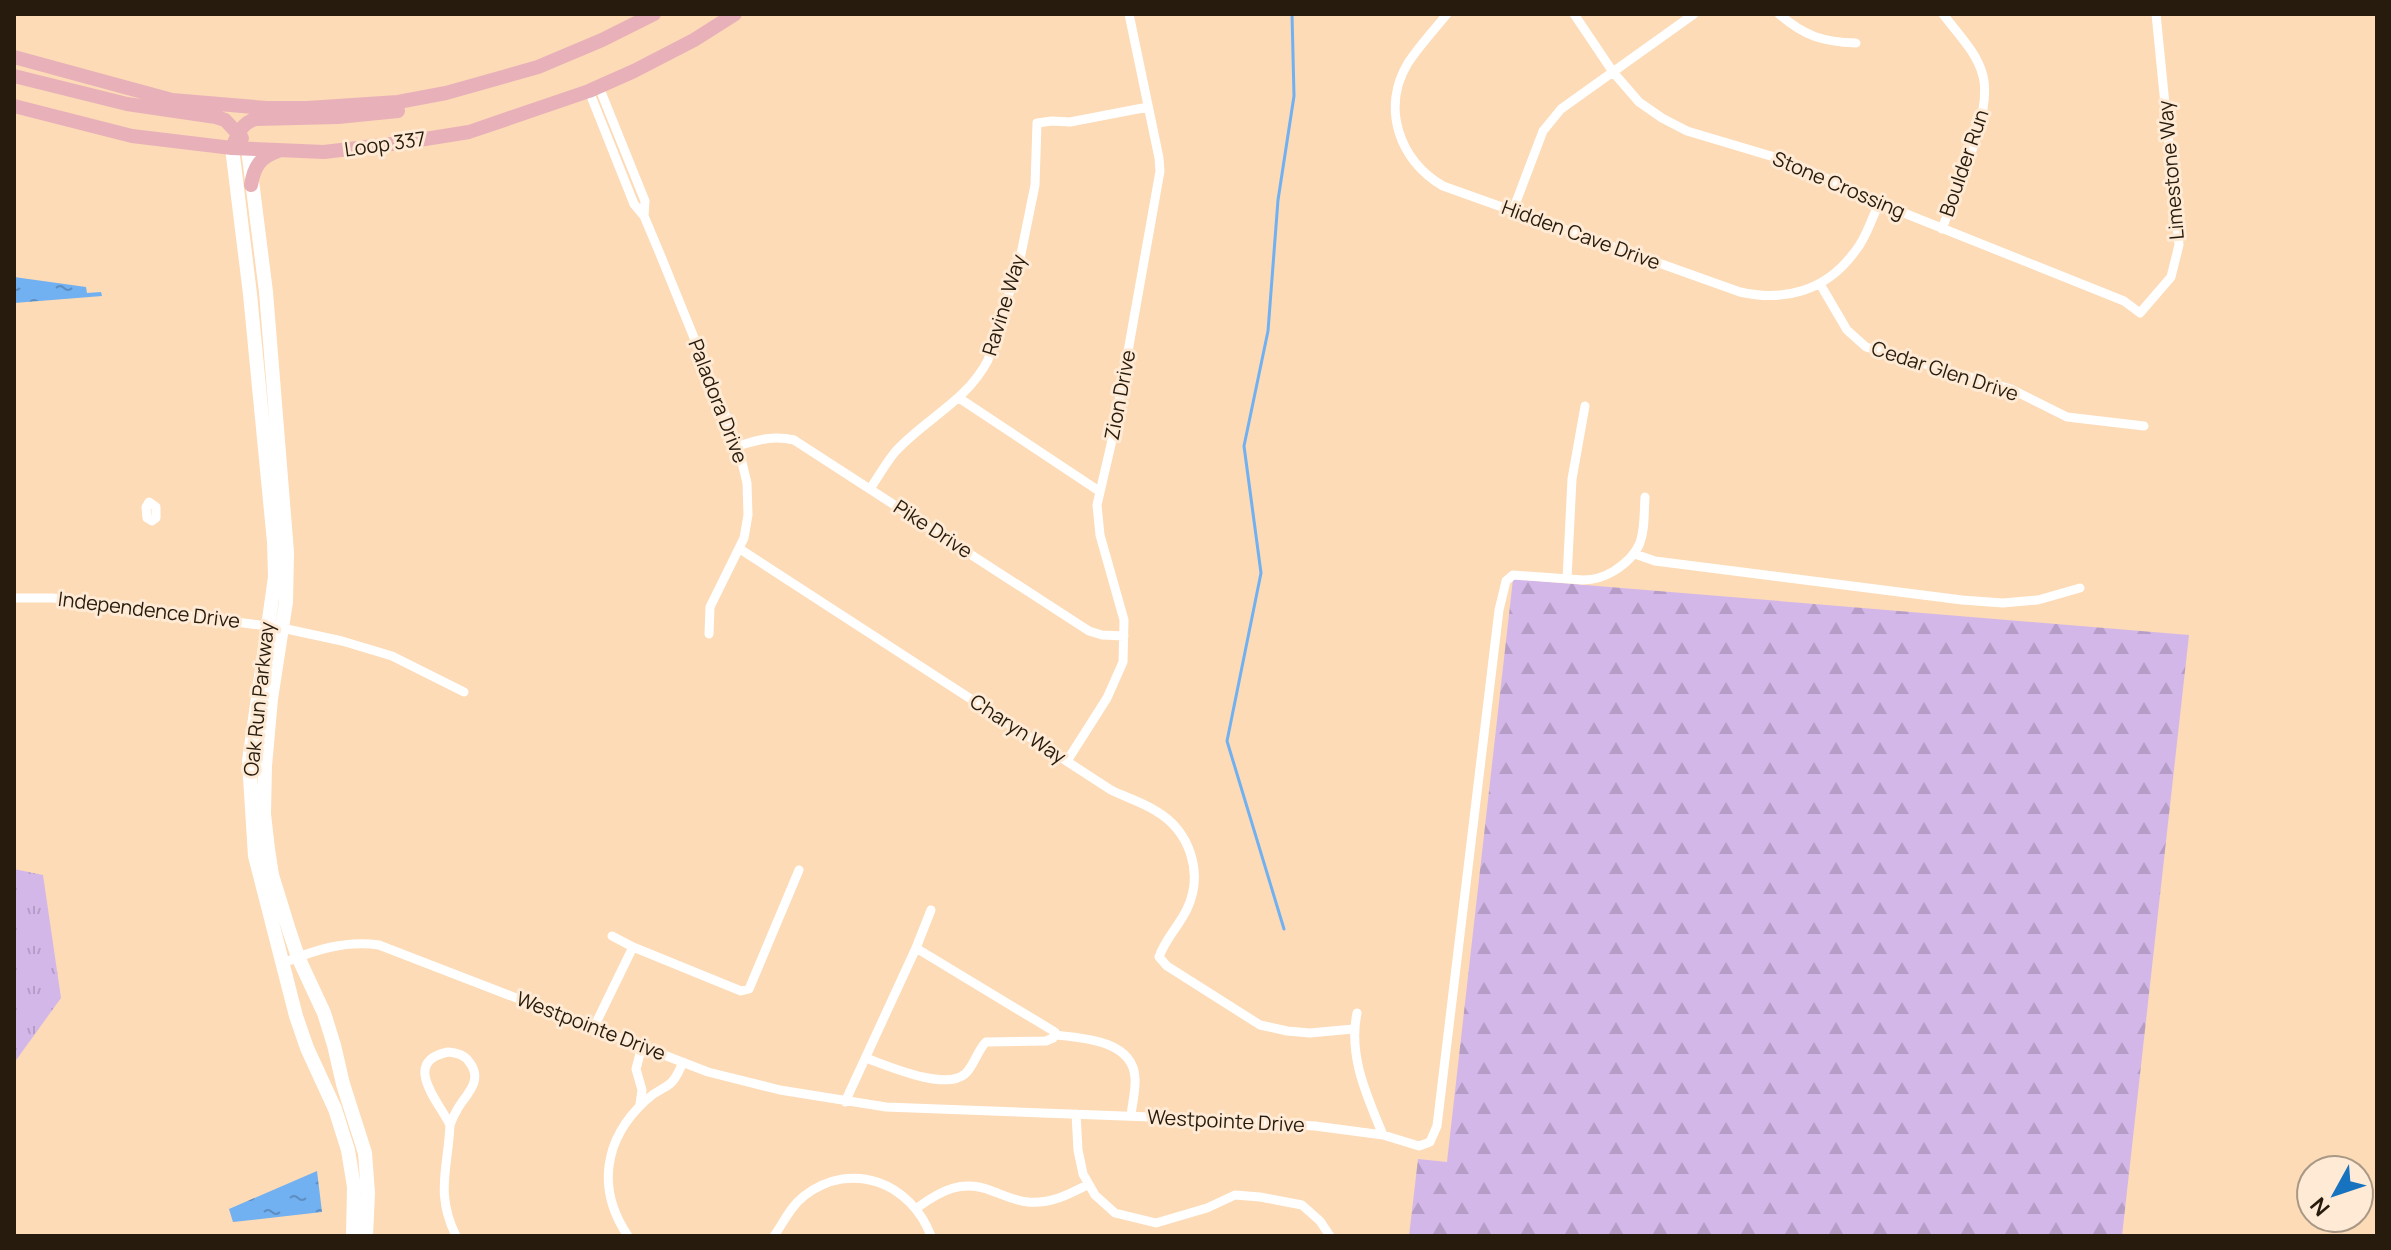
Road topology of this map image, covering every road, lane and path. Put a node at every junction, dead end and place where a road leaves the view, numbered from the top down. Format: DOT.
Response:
graph roads {
  1 [pos="735,14"];
  2 [pos="1129,14"];
  3 [pos="1447,14"];
  4 [pos="1574,14"];
  5 [pos="1694,14"];
  6 [pos="1779,14"];
  7 [pos="1943,14"];
  8 [pos="2156,14"];
  9 [pos="648,17"];
  10 [pos="1856,43"];
  11 [pos="14,57"];
  12 [pos="1613,72"];
  13 [pos="14,76"];
  14 [pos="594,89"];
  15 [pos="14,106"];
  16 [pos="1148,107"];
  17 [pos="238,133"];
  18 [pos="240,148"];
  19 [pos="282,150"];
  20 [pos="251,185"];
  21 [pos="1879,203"];
  22 [pos="1513,210"];
  23 [pos="1942,229"];
  24 [pos="1820,284"];
  25 [pos="2140,313"];
  26 [pos="959,398"];
  27 [pos="1585,406"];
  28 [pos="2144,426"];
  29 [pos="738,446"];
  30 [pos="870,489"];
  31 [pos="1099,491"];
  32 [pos="1645,497"];
  33 [pos="740,549"];
  34 [pos="1635,554"];
  35 [pos="1567,579"];
  36 [pos="2080,588"];
  37 [pos="14,598"];
  38 [pos="266,626"];
  39 [pos="282,628"];
  40 [pos="709,634"];
  41 [pos="1124,636"];
  42 [pos="464,692"];
  43 [pos="1067,761"];
  44 [pos="799,870"];
  45 [pos="931,910"];
  46 [pos="612,936"];
  47 [pos="633,947"];
  48 [pos="916,948"];
  49 [pos="298,957"];
  50 [pos="283,963"];
  51 [pos="1357,1013"];
  52 [pos="594,1027"];
  53 [pos="1353,1029"];
  54 [pos="1055,1035"];
  55 [pos="642,1046"];
  56 [pos="866,1058"];
  57 [pos="683,1062"];
  58 [pos="641,1085"];
  59 [pos="658,1091"];
  60 [pos="845,1102"];
  61 [pos="639,1107"];
  62 [pos="1076,1114"];
  63 [pos="1131,1116"];
  64 [pos="450,1125"];
  65 [pos="1383,1135"];
  66 [pos="1087,1185"];
  67 [pos="917,1208"];
  68 [pos="353,1236"];
  69 [pos="366,1236"];
  70 [pos="456,1236"];
  71 [pos="628,1236"];
  72 [pos="774,1236"];
  73 [pos="931,1236"];
  74 [pos="1330,1236"];
  1 -- 14 [label="main road, Loop 337"];
  2 -- 16 [label="street, Zion Drive"];
  3 -- 22 [label="street, Hidden Cave Drive"];
  4 -- 12 [label="street, Stone Crossing"];
  5 -- 12 [label="street"];
  6 -- 10 [label="street"];
  7 -- 23 [label="street, Boulder Run"];
  8 -- 25 [label="street, Limestone Way"];
  9 -- 11 [label="main road, Loop 337"];
  9 -- 17 [label="main road"];
  12 -- 21 [label="street, Stone Crossing"];
  12 -- 22 [label="street"];
  13 -- 17 [label="main road"];
  14 -- 19 [label="main road, Loop 337"];
  14 -- 29 [label="street, Paladora Drive"];
  15 -- 18 [label="main road, Loop 337"];
  16 -- 26 [label="street, Ravine Way"];
  16 -- 31 [label="street, Zion Drive"];
  17 -- 18 [label="main road"];
  18 -- 19 [label="main road, Loop 337"];
  18 -- 20 [label="street, Oak Run Parkway"];
  18 -- 38 [label="street, Oak Run Parkway"];
  19 -- 20 [label="main road"];
  20 -- 39 [label="street, Oak Run Parkway"];
  21 -- 23 [label="street, Stone Crossing"];
  21 -- 24 [label="street, Hidden Cave Drive"];
  22 -- 24 [label="street, Hidden Cave Drive"];
  23 -- 25 [label="street, Stone Crossing"];
  24 -- 28 [label="street, Cedar Glen Drive"];
  26 -- 30 [label="street, Ravine Way"];
  26 -- 31 [label="street"];
  27 -- 35 [label="street"];
  29 -- 30 [label="street, Pike Drive"];
  29 -- 33 [label="street, Paladora Drive"];
  30 -- 41 [label="street, Pike Drive"];
  31 -- 41 [label="street, Zion Drive"];
  32 -- 34 [label="street"];
  33 -- 40 [label="street, Paladora Drive"];
  33 -- 43 [label="street, Charyn Way"];
  34 -- 35 [label="street, Westpointe Drive"];
  34 -- 36 [label="street"];
  35 -- 65 [label="street, Westpointe Drive"];
  37 -- 38 [label="street, Independence Drive"];
  38 -- 39 [label="street, Independence Drive"];
  38 -- 50 [label="street, Oak Run Parkway"];
  39 -- 42 [label="street, Independence Drive"];
  39 -- 49 [label="street, Oak Run Parkway"];
  41 -- 43 [label="street, Zion Drive"];
  43 -- 53 [label="street, Charyn Way"];
  44 -- 47 [label="street"];
  45 -- 48 [label="street"];
  46 -- 47 [label="street"];
  47 -- 52 [label="street"];
  48 -- 54 [label="street"];
  48 -- 56 [label="street"];
  49 -- 50 [label="street, Westpointe Drive"];
  49 -- 52 [label="street, Westpointe Drive"];
  49 -- 69 [label="street, Oak Run Parkway"];
  50 -- 68 [label="street, Oak Run Parkway"];
  51 -- 53 [label="street"];
  52 -- 55 [label="street, Westpointe Drive"];
  53 -- 65 [label="street"];
  54 -- 56 [label="street"];
  54 -- 63 [label="street"];
  55 -- 57 [label="street, Westpointe Drive"];
  55 -- 58 [label="street"];
  56 -- 60 [label="street"];
  57 -- 59 [label="street"];
  57 -- 60 [label="street, Westpointe Drive"];
  58 -- 59 [label="street"];
  58 -- 61 [label="street"];
  59 -- 61 [label="street"];
  60 -- 62 [label="street, Westpointe Drive"];
  61 -- 71 [label="street"];
  62 -- 63 [label="street, Westpointe Drive"];
  62 -- 66 [label="street"];
  63 -- 65 [label="street, Westpointe Drive"];
  64 -- 64 [label="street"];
  64 -- 70 [label="street"];
  66 -- 67 [label="street"];
  66 -- 74 [label="street"];
  67 -- 72 [label="street"];
  67 -- 73 [label="street"];
}
